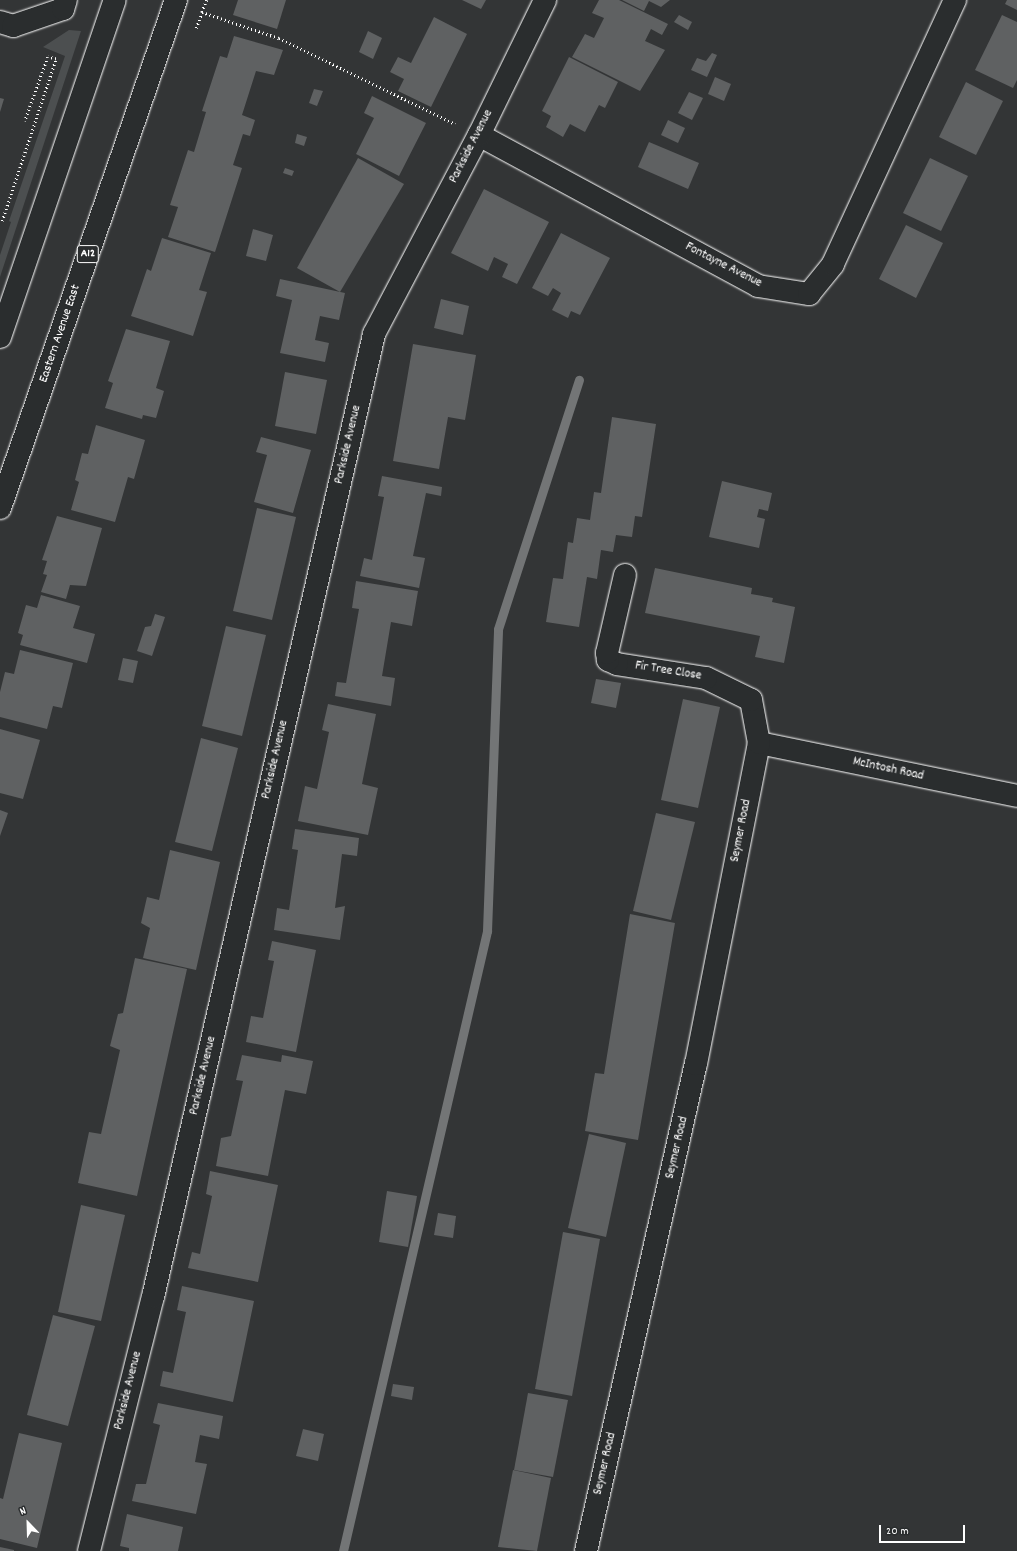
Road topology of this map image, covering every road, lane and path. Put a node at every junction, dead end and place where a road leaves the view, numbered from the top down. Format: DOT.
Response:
graph roads {
  1 [pos="66,0"];
  2 [pos="115,0"];
  3 [pos="176,0"];
  4 [pos="206,0"];
  5 [pos="545,0"];
  6 [pos="955,0"];
  7 [pos="7,24"];
  8 [pos="25,121"];
  9 [pos="479,135"];
  10 [pos="2,221"];
  11 [pos="0,337"];
  12 [pos="0,508"];
  13 [pos="624,575"];
  14 [pos="759,743"];
  15 [pos="1017,796"];
  16 [pos="89,1551"];
  17 [pos="586,1551"];
  1 -- 7 [label="main road"];
  2 -- 11 [label="main road"];
  3 -- 12 [label="main road, Eastern Avenue East / A12"];
  4 -- 9 [label="path"];
  5 -- 9 [label="main road, Parkside Avenue"];
  6 -- 9 [label="main road, Fontayne Avenue"];
  8 -- 10 [label="path"];
  9 -- 16 [label="main road, Parkside Avenue"];
  13 -- 14 [label="main road, Fir Tree Close"];
  14 -- 15 [label="main road, McIntosh Road"];
  14 -- 17 [label="main road, Seymer Road"];
}
